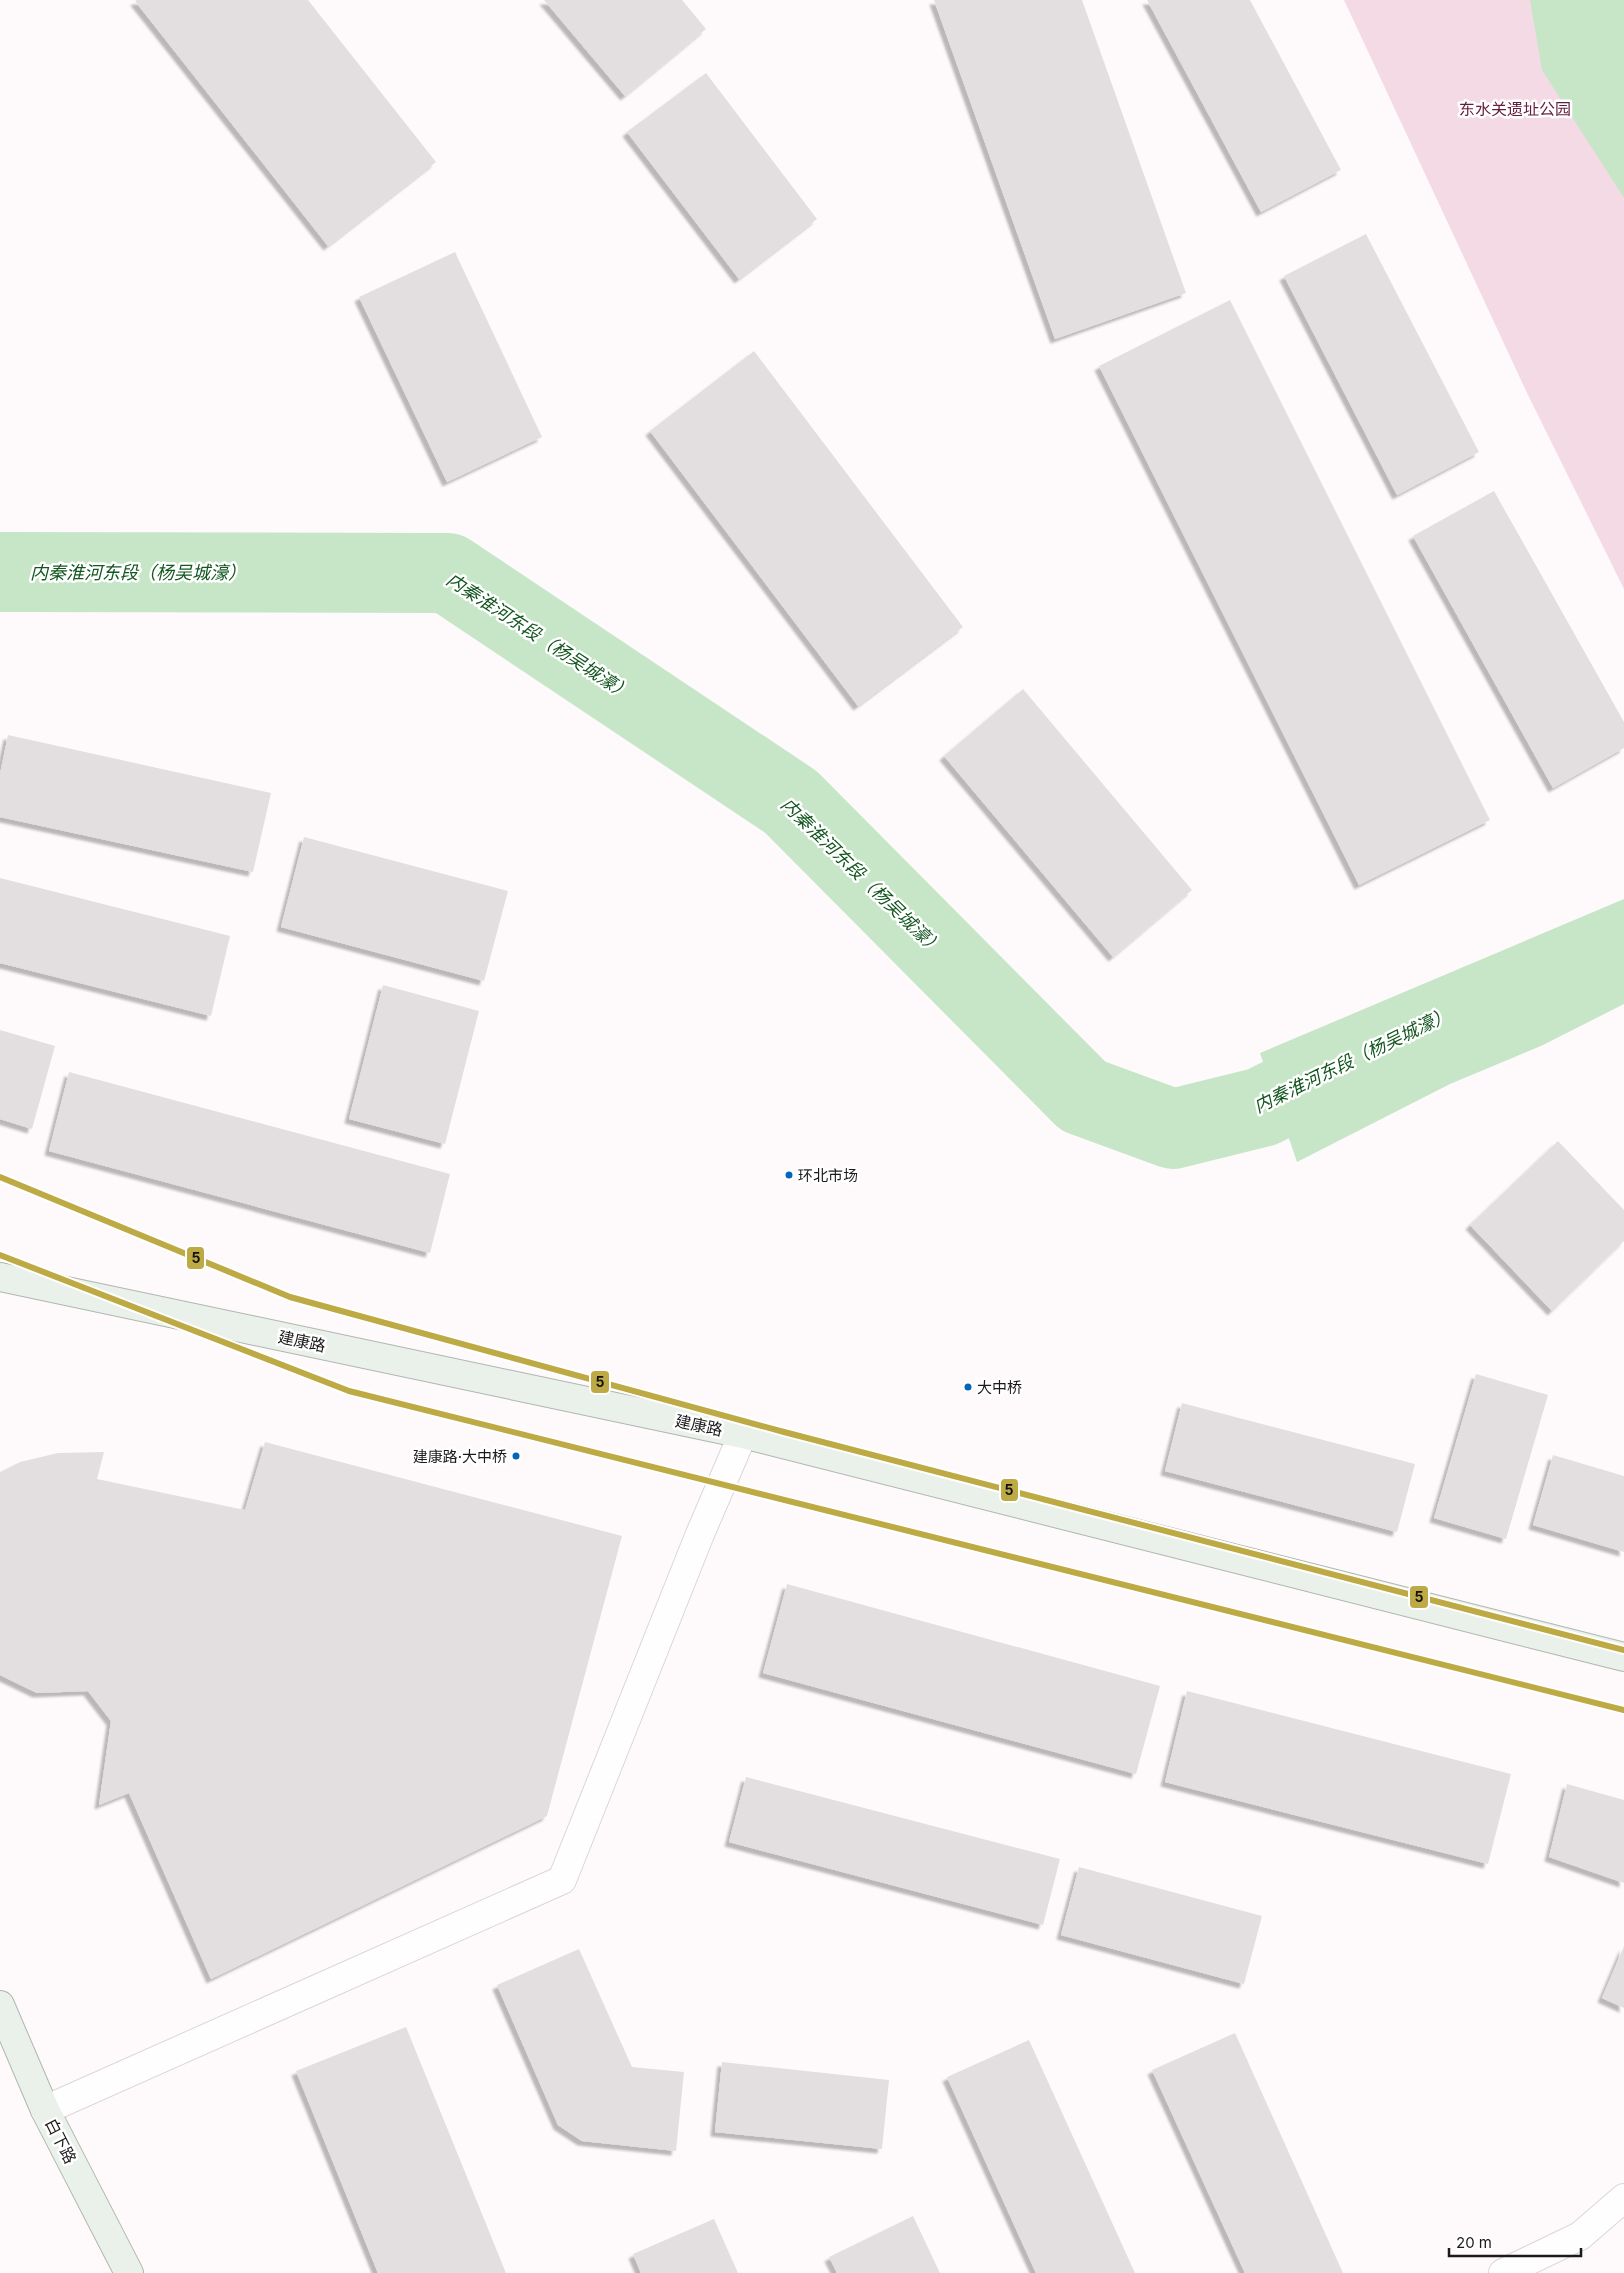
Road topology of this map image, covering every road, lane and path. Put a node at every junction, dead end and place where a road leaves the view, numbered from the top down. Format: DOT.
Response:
graph roads {
  1 [pos="0,1277"];
  2 [pos="743,1434"];
  3 [pos="1624,1657"];
  4 [pos="0,2005"];
  5 [pos="46,2110"];
  6 [pos="1624,2198"];
  7 [pos="129,2273"];
  8 [pos="1502,2273"];
  1 -- 2 [label="main road, 建康路"];
  2 -- 3 [label="main road, 建康路"];
  2 -- 5 [label="street"];
  4 -- 5 [label="main road, 白下路"];
  5 -- 7 [label="main road, 白下路"];
  6 -- 8 [label="street"];
}
